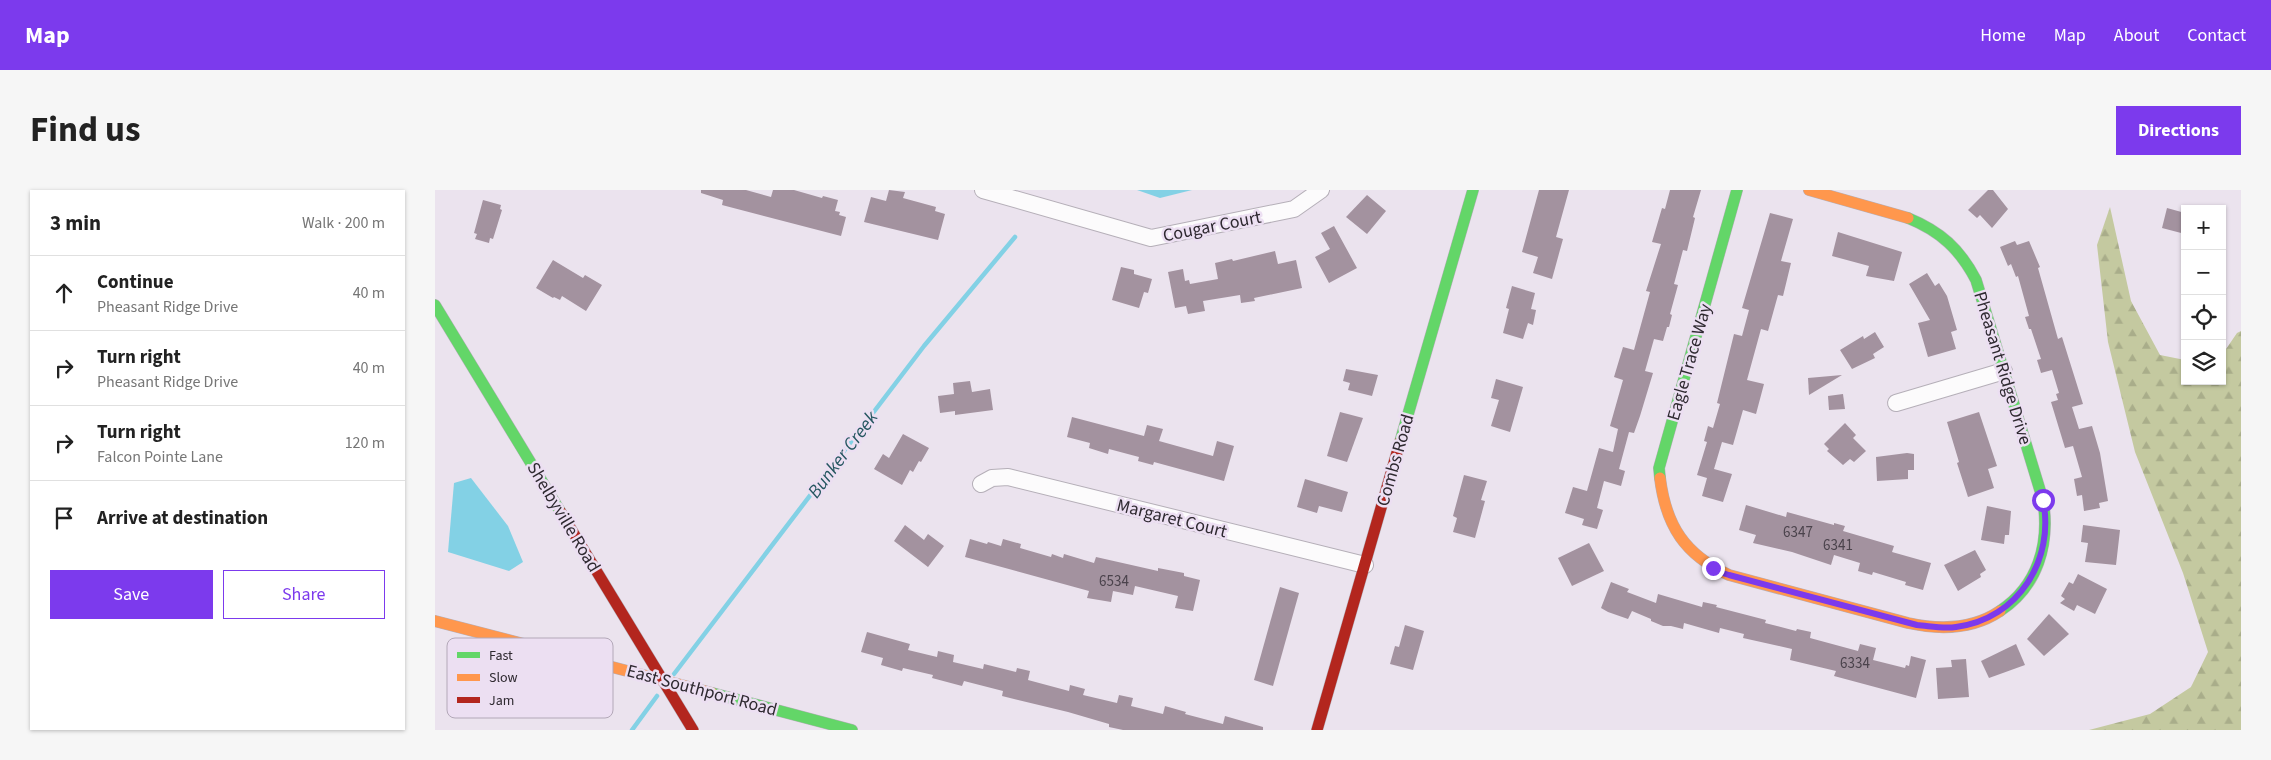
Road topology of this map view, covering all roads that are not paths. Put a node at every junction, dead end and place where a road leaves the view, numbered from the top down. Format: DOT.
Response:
graph roads {
  1 [pos="983,190"];
  2 [pos="1321,190"];
  3 [pos="1473,190"];
  4 [pos="1737,190"];
  5 [pos="1809,190"];
  6 [pos="435,305"];
  7 [pos="2003,371"];
  8 [pos="1896,403"];
  9 [pos="981,484"];
  10 [pos="1365,565"];
  11 [pos="435,621"];
  12 [pos="1977,623"];
  13 [pos="500,638"];
  14 [pos="613,667"];
  15 [pos="662,680"];
  16 [pos="693,730"];
  17 [pos="852,730"];
  18 [pos="1317,730"];
  1 -- 2 [label="street, Cougar Court"];
  3 -- 10 [label="street, Combs Road"];
  4 -- 12 [label="street, Eagle Trace Way"];
  5 -- 7 [label="street, Pheasant Ridge Drive"];
  6 -- 15 [label="street, Shelbyville Road"];
  7 -- 8 [label="street"];
  7 -- 12 [label="street, Pheasant Ridge Drive"];
  9 -- 10 [label="street, Margaret Court"];
  10 -- 18 [label="street, Combs Road"];
  11 -- 13 [label="street, East Southport Road"];
  14 -- 15 [label="street, East Southport Road"];
  15 -- 16 [label="street, Shelbyville Road"];
  15 -- 17 [label="street, East Southport Road"];
}
